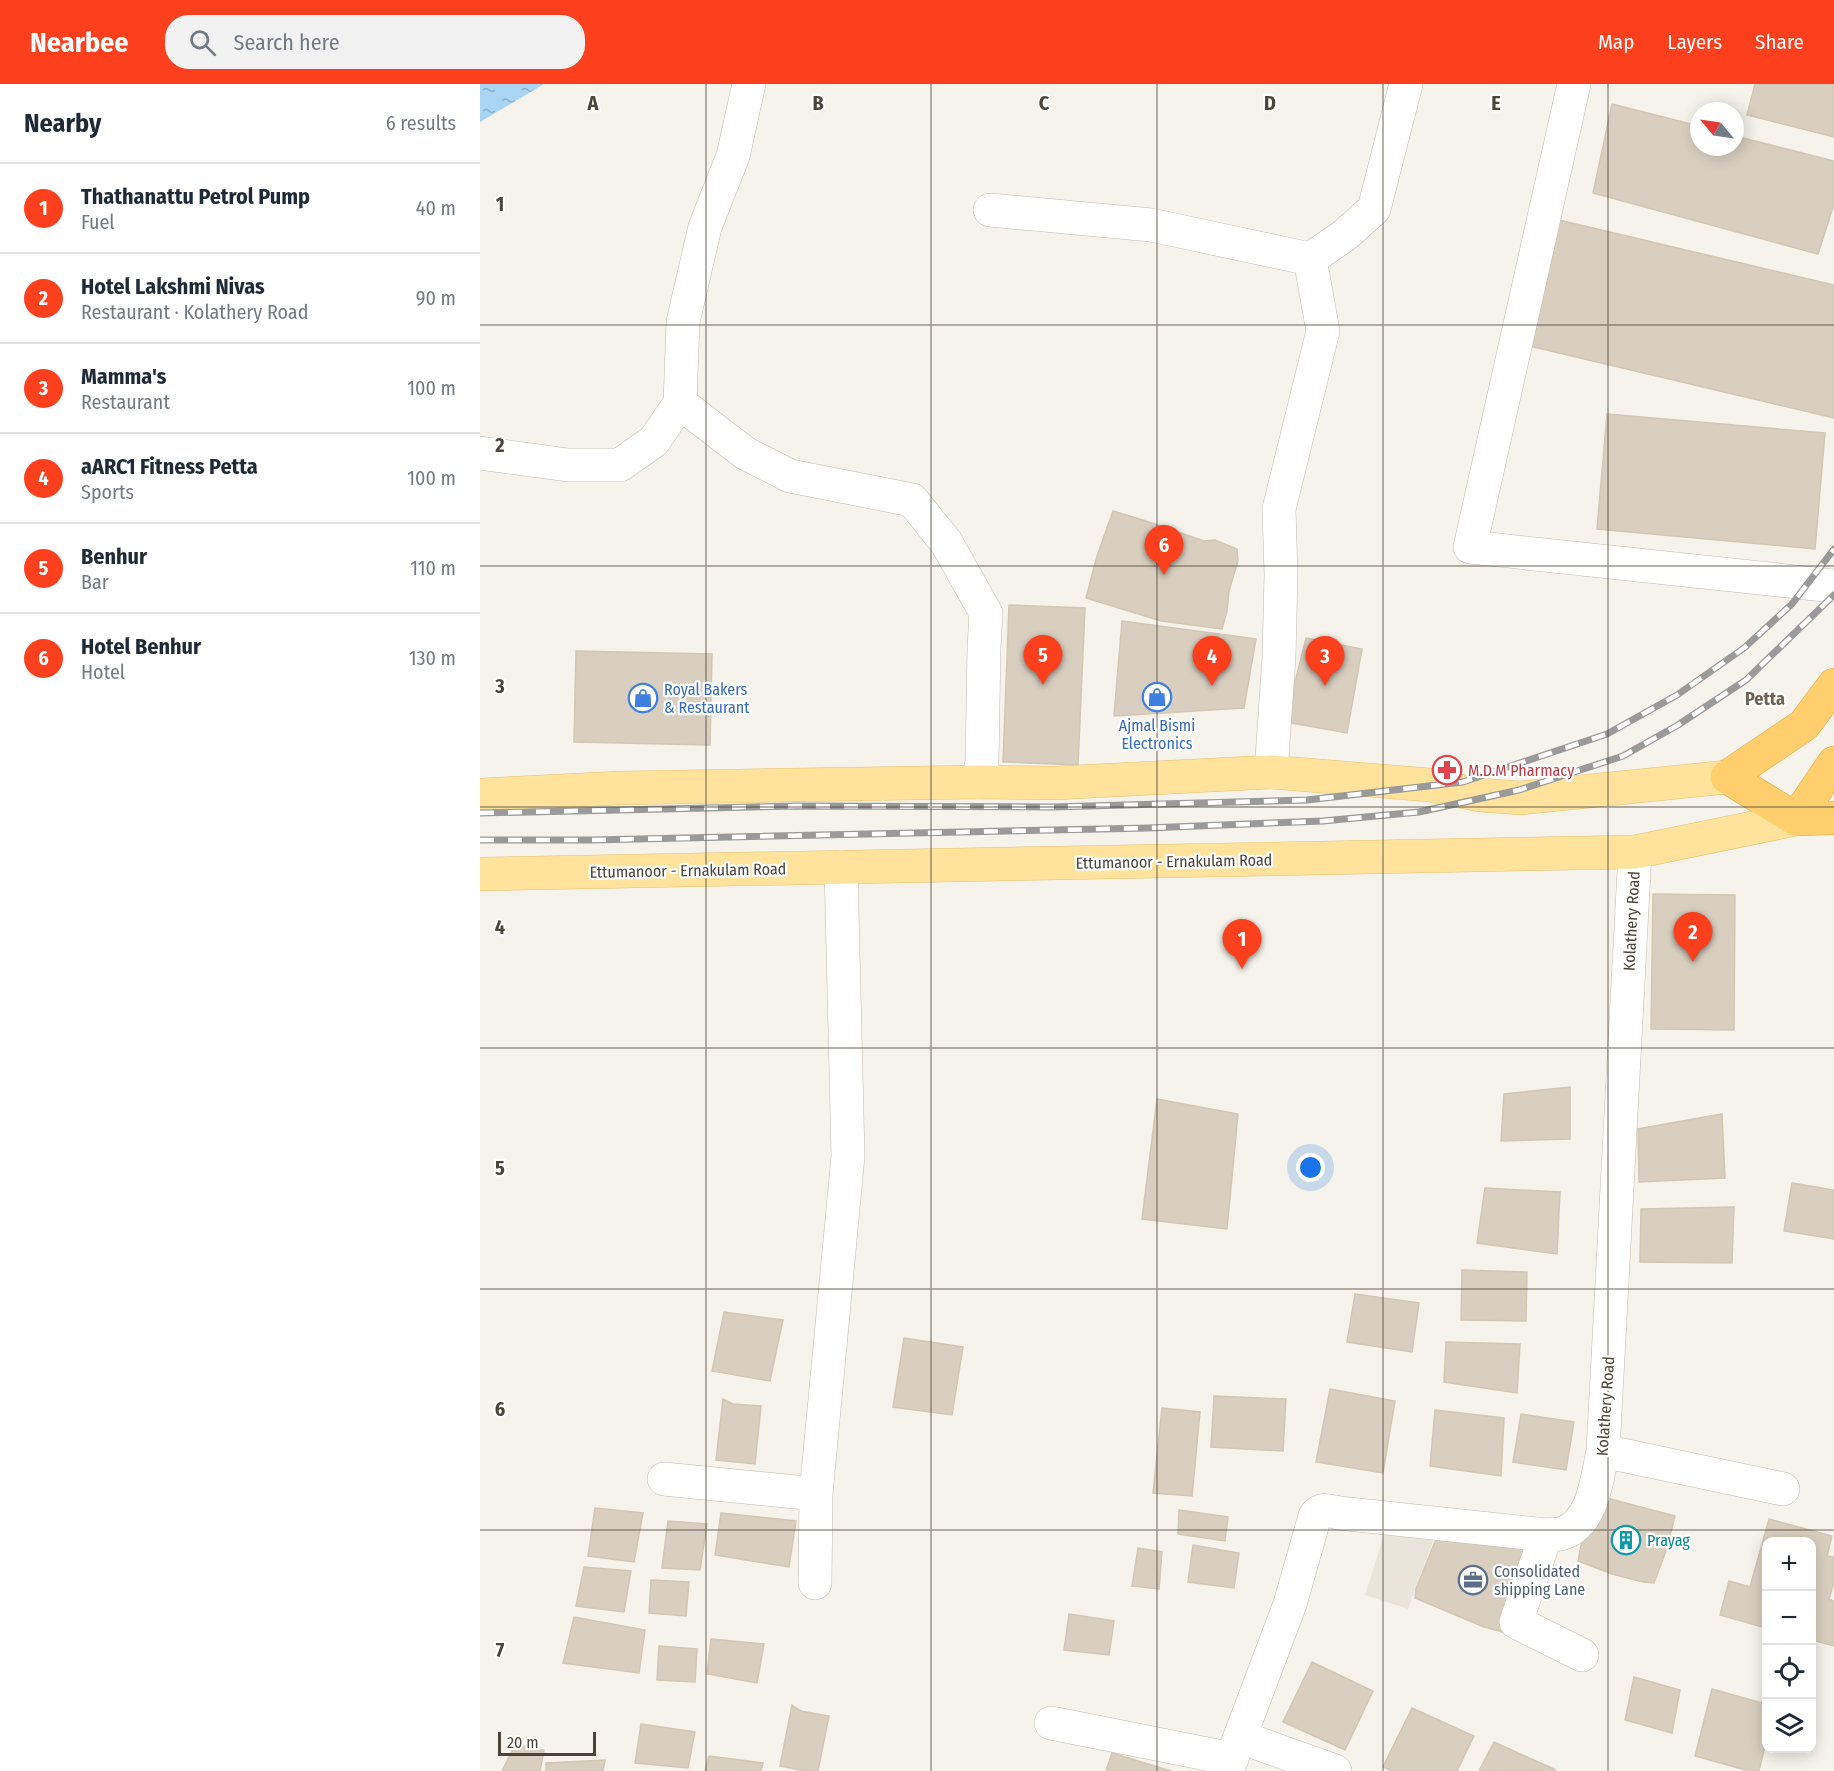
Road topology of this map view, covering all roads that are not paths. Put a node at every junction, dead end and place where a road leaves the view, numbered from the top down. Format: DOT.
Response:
graph roads {
  1 [pos="749,84"];
  2 [pos="1406,84"];
  3 [pos="1574,84"];
  4 [pos="990,210"];
  5 [pos="1310,259"];
  6 [pos="680,403"];
  7 [pos="480,453"];
  8 [pos="1834,586"];
  9 [pos="1834,685"];
  10 [pos="1834,763"];
  11 [pos="1271,772"];
  12 [pos="1727,777"];
  13 [pos="978,782"];
  14 [pos="480,795"];
  15 [pos="1834,818"];
  16 [pos="1796,819"];
  17 [pos="1635,852"];
  18 [pos="841,867"];
  19 [pos="480,874"];
  20 [pos="1603,1451"];
  21 [pos="664,1479"];
  22 [pos="1783,1489"];
  23 [pos="816,1494"];
  24 [pos="1546,1535"];
  25 [pos="815,1583"];
  26 [pos="1582,1655"];
  27 [pos="1052,1723"];
  28 [pos="1233,1756"];
  29 [pos="1335,1771"];
  1 -- 6 [label="street"];
  2 -- 5 [label="street"];
  3 -- 8 [label="street"];
  4 -- 5 [label="street"];
  5 -- 11 [label="street"];
  6 -- 7 [label="street"];
  6 -- 13 [label="street"];
  9 -- 12 [label="highway"];
  10 -- 16 [label="highway"];
  11 -- 12 [label="main road"];
  11 -- 13 [label="main road"];
  12 -- 16 [label="highway"];
  13 -- 14 [label="main road"];
  15 -- 16 [label="highway"];
  16 -- 17 [label="main road, Ettumanoor - Ernakulam Road"];
  17 -- 18 [label="main road, Ettumanoor - Ernakulam Road"];
  17 -- 20 [label="street, Kolathery Road"];
  18 -- 19 [label="main road, Ettumanoor - Ernakulam Road"];
  18 -- 23 [label="street"];
  20 -- 22 [label="street"];
  20 -- 24 [label="street, Kolathery Road"];
  21 -- 23 [label="street"];
  23 -- 25 [label="street"];
  24 -- 26 [label="street"];
  24 -- 28 [label="street, Kolathery Road"];
  27 -- 28 [label="street"];
  28 -- 29 [label="street"];
}
